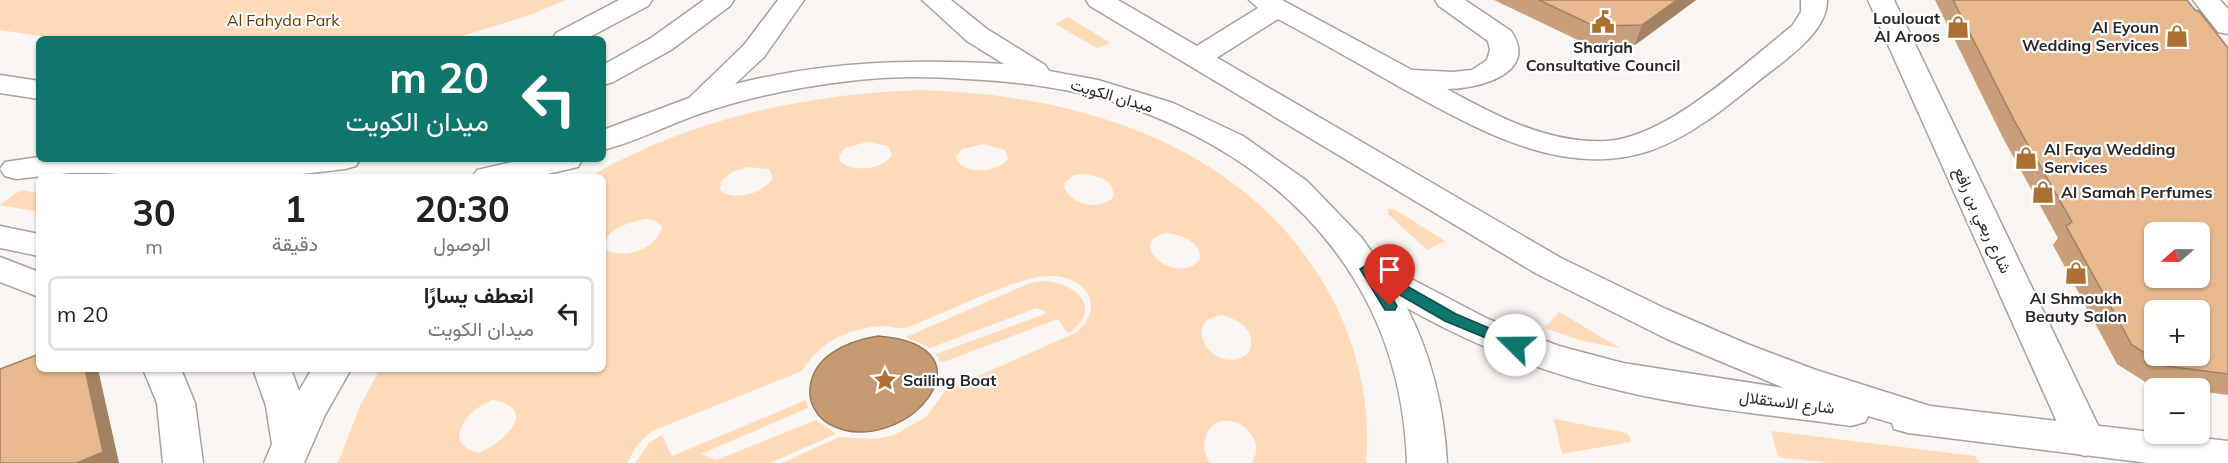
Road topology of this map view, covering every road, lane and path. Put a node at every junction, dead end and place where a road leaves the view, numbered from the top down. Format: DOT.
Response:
graph roads {
  1 [pos="639,0"];
  2 [pos="721,0"];
  3 [pos="791,0"];
  4 [pos="935,0"];
  5 [pos="976,0"];
  6 [pos="1099,0"];
  7 [pos="1448,0"];
  8 [pos="1814,0"];
  9 [pos="1881,0"];
  10 [pos="2206,0"];
  11 [pos="1270,4"];
  12 [pos="2228,26"];
  13 [pos="977,35"];
  14 [pos="572,36"];
  15 [pos="1197,58"];
  16 [pos="606,74"];
  17 [pos="1402,76"];
  18 [pos="1044,77"];
  19 [pos="0,84"];
  20 [pos="36,90"];
  21 [pos="697,104"];
  22 [pos="606,140"];
  23 [pos="320,162"];
  24 [pos="555,162"];
  25 [pos="563,162"];
  26 [pos="8,168"];
  27 [pos="42,174"];
  28 [pos="501,174"];
  29 [pos="542,174"];
  30 [pos="0,237"];
  31 [pos="36,244"];
  32 [pos="0,269"];
  33 [pos="1368,269"];
  34 [pos="36,284"];
  35 [pos="164,372"];
  36 [pos="273,372"];
  37 [pos="330,372"];
  38 [pos="1931,421"];
  39 [pos="2085,440"];
  40 [pos="287,453"];
  41 [pos="2228,457"];
  42 [pos="183,463"];
  43 [pos="1427,463"];
  1 -- 14 [label="main road"];
  2 -- 16 [label="main road"];
  3 -- 21 [label="main road"];
  4 -- 13 [label="main road"];
  5 -- 13 [label="main road"];
  6 -- 15 [label="main road"];
  7 -- 17 [label="main road"];
  8 -- 17 [label="main road"];
  9 -- 39 [label="main road, شارع ربعي بن رافع"];
  10 -- 12 [label="main road"];
  11 -- 15 [label="main road"];
  11 -- 17 [label="main road"];
  13 -- 18 [label="main road"];
  15 -- 38 [label="main road"];
  18 -- 21 [label="main road, ميدان الكويت"];
  18 -- 33 [label="main road, ميدان الكويت"];
  19 -- 20 [label="main road"];
  21 -- 22 [label="main road, ميدان الكويت"];
  23 -- 26 [label="main road"];
  24 -- 28 [label="main road"];
  25 -- 29 [label="main road"];
  26 -- 27 [label="main road"];
  30 -- 31 [label="main road"];
  32 -- 34 [label="main road"];
  33 -- 38 [label="main road, شارع الاستقلال"];
  33 -- 43 [label="main road, ميدان الكويت"];
  35 -- 42 [label="main road"];
  36 -- 40 [label="main road"];
  37 -- 40 [label="main road"];
  38 -- 39 [label="main road, شارع الاستقلال"];
  39 -- 41 [label="main road, شارع الاستقلال"];
}
